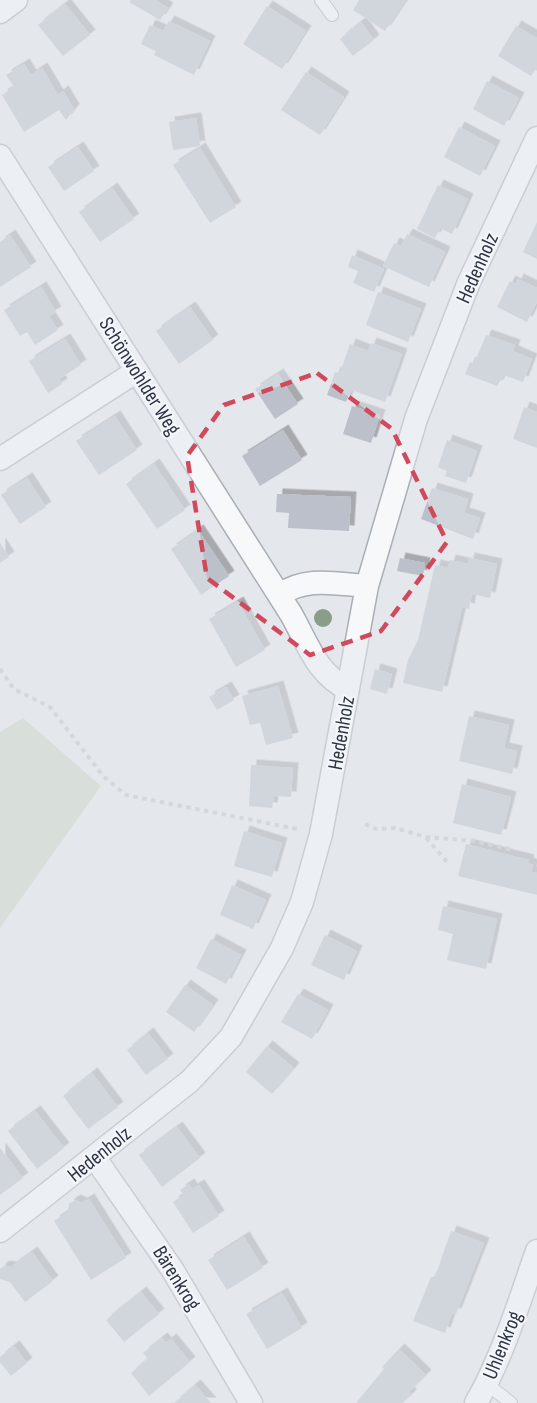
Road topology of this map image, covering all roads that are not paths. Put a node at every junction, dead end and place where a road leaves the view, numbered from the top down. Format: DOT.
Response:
graph roads {
  1 [pos="16,0"];
  2 [pos="321,0"];
  3 [pos="0,12"];
  4 [pos="332,15"];
  5 [pos="537,138"];
  6 [pos="0,156"];
  7 [pos="137,371"];
  8 [pos="0,459"];
  9 [pos="367,586"];
  10 [pos="279,595"];
  11 [pos="348,689"];
  12 [pos="95,1158"];
  13 [pos="0,1231"];
  14 [pos="537,1251"];
  15 [pos="482,1393"];
  16 [pos="251,1403"];
  17 [pos="511,1403"];
  1 -- 3 [label="street"];
  2 -- 4 [label="lane"];
  5 -- 9 [label="street, Hedenholz"];
  6 -- 7 [label="street, Schönwohlder Weg"];
  7 -- 8 [label="street"];
  7 -- 10 [label="street, Schönwohlder Weg"];
  9 -- 10 [label="street"];
  9 -- 11 [label="street, Hedenholz"];
  10 -- 11 [label="street, Schönwohlder Weg"];
  11 -- 12 [label="street, Hedenholz"];
  12 -- 13 [label="street, Hedenholz"];
  12 -- 16 [label="street, Bärenkrog"];
  14 -- 15 [label="street, Uhlenkrog"];
  15 -- 17 [label="lane"];
}
